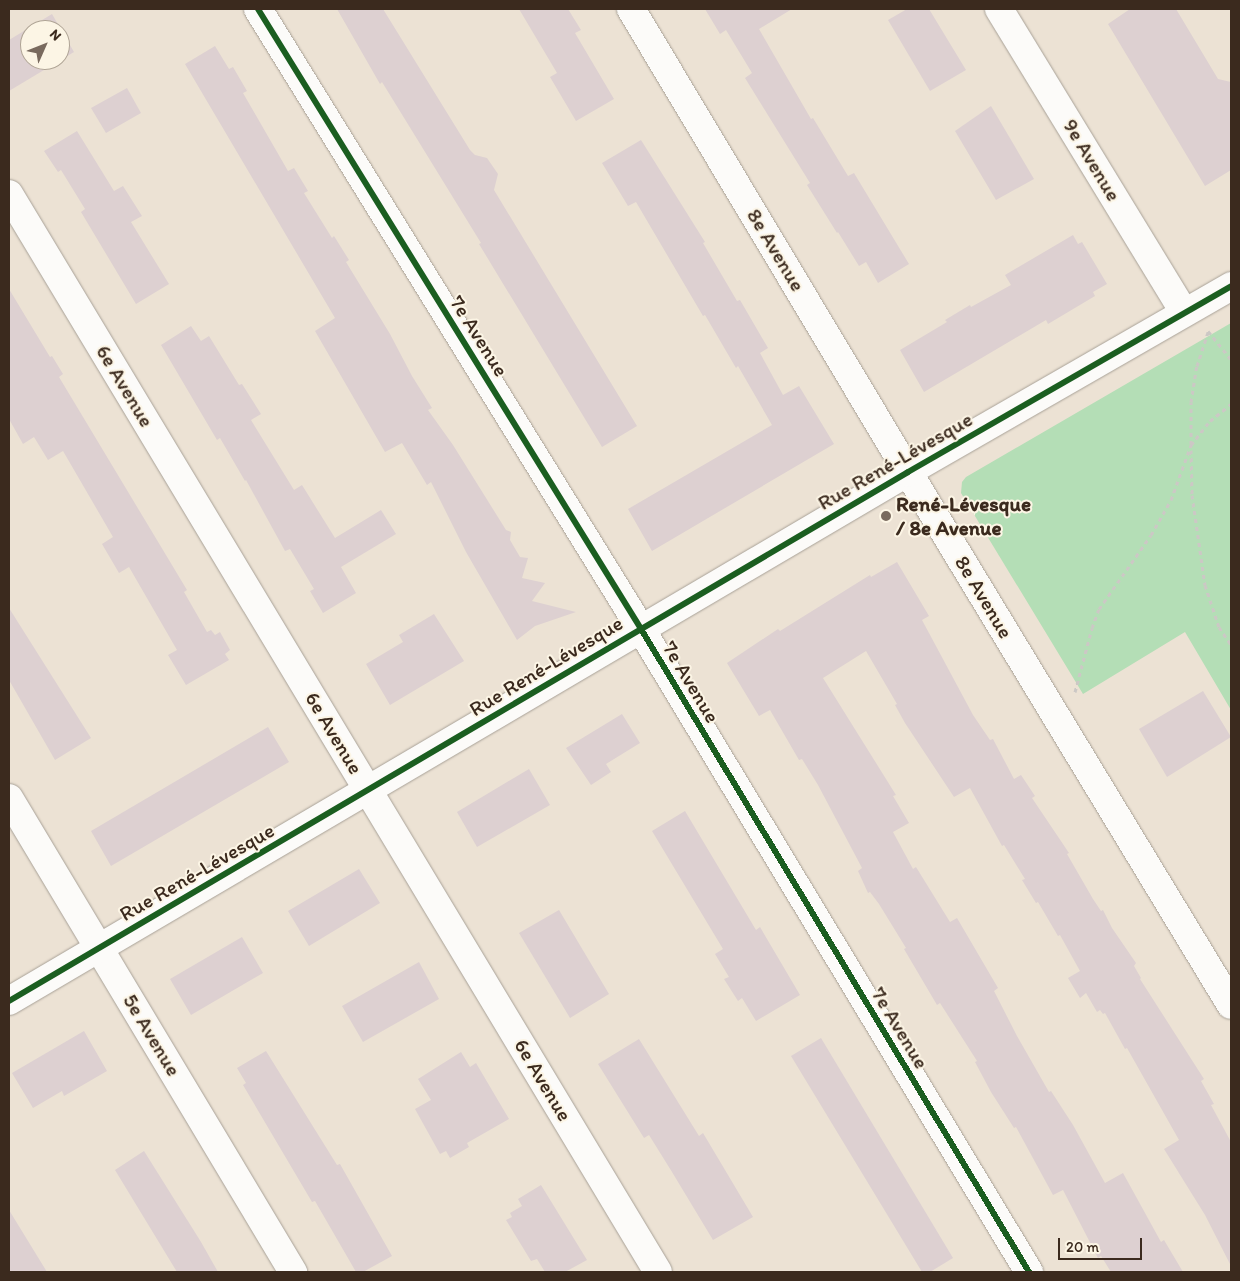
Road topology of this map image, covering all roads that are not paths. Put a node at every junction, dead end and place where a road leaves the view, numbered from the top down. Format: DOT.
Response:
graph roads {
  1 [pos="258,9"];
  2 [pos="631,9"];
  3 [pos="1000,9"];
  4 [pos="9,194"];
  5 [pos="1231,286"];
  6 [pos="1188,310"];
  7 [pos="908,472"];
  8 [pos="640,630"];
  9 [pos="369,790"];
  10 [pos="9,798"];
  11 [pos="100,948"];
  12 [pos="9,1001"];
  13 [pos="1231,1005"];
  14 [pos="294,1272"];
  15 [pos="658,1272"];
  16 [pos="1029,1272"];
  1 -- 8 [label="street, 7e Avenue"];
  2 -- 7 [label="street, 8e Avenue"];
  3 -- 6 [label="street, 9e Avenue"];
  4 -- 9 [label="street, 6e Avenue"];
  5 -- 6 [label="street, Rue René-Lévesque"];
  6 -- 7 [label="street, Rue René-Lévesque"];
  7 -- 8 [label="street, Rue René-Lévesque"];
  7 -- 13 [label="street, 8e Avenue"];
  8 -- 9 [label="street, Rue René-Lévesque"];
  8 -- 16 [label="street, 7e Avenue"];
  9 -- 11 [label="street, Rue René-Lévesque"];
  9 -- 15 [label="street, 6e Avenue"];
  10 -- 11 [label="street, 5e Avenue"];
  11 -- 12 [label="street, Rue René-Lévesque"];
  11 -- 14 [label="street, 5e Avenue"];
}
